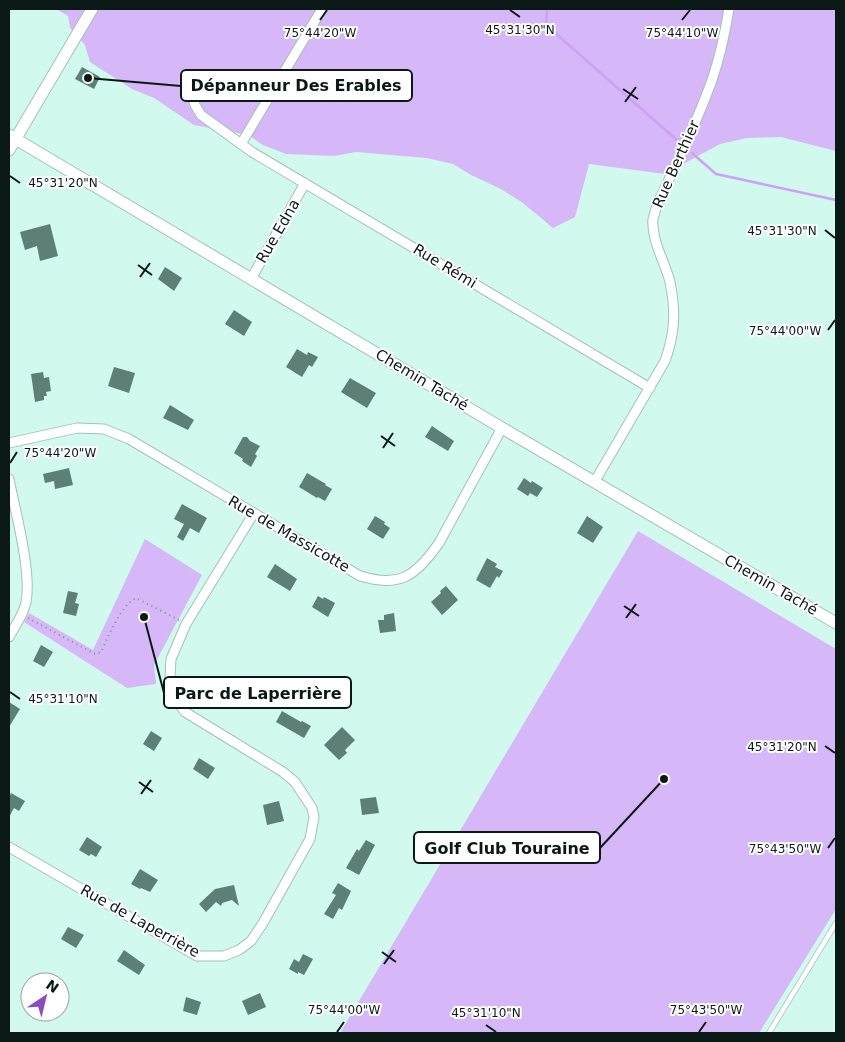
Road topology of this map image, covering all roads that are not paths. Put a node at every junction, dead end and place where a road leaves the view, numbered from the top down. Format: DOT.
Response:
graph roads {
  1 [pos="92,9"];
  2 [pos="322,9"];
  3 [pos="729,9"];
  4 [pos="191,90"];
  5 [pos="12,137"];
  6 [pos="240,144"];
  7 [pos="9,150"];
  8 [pos="305,183"];
  9 [pos="251,279"];
  10 [pos="650,388"];
  11 [pos="502,428"];
  12 [pos="9,443"];
  13 [pos="9,478"];
  14 [pos="595,481"];
  15 [pos="254,513"];
  16 [pos="836,623"];
  17 [pos="9,637"];
  18 [pos="9,847"];
  19 [pos="836,924"];
  20 [pos="769,1033"];
  1 -- 5 [label="street"];
  2 -- 6 [label="street"];
  3 -- 10 [label="street, Rue Berthier"];
  4 -- 6 [label="street, Rue Rémi"];
  5 -- 7 [label="street"];
  5 -- 9 [label="street, Chemin Taché"];
  6 -- 8 [label="street, Rue Rémi"];
  8 -- 9 [label="street, Rue Edna"];
  8 -- 10 [label="street, Rue Rémi"];
  9 -- 11 [label="street, Chemin Taché"];
  10 -- 14 [label="street, Rue Berthier"];
  11 -- 14 [label="street, Chemin Taché"];
  11 -- 15 [label="street, Rue de Massicotte"];
  12 -- 15 [label="street, Rue de Massicotte"];
  13 -- 17 [label="street"];
  14 -- 16 [label="street, Chemin Taché"];
  15 -- 18 [label="street, Rue de Laperrière"];
  19 -- 20 [label="lane"];
}
